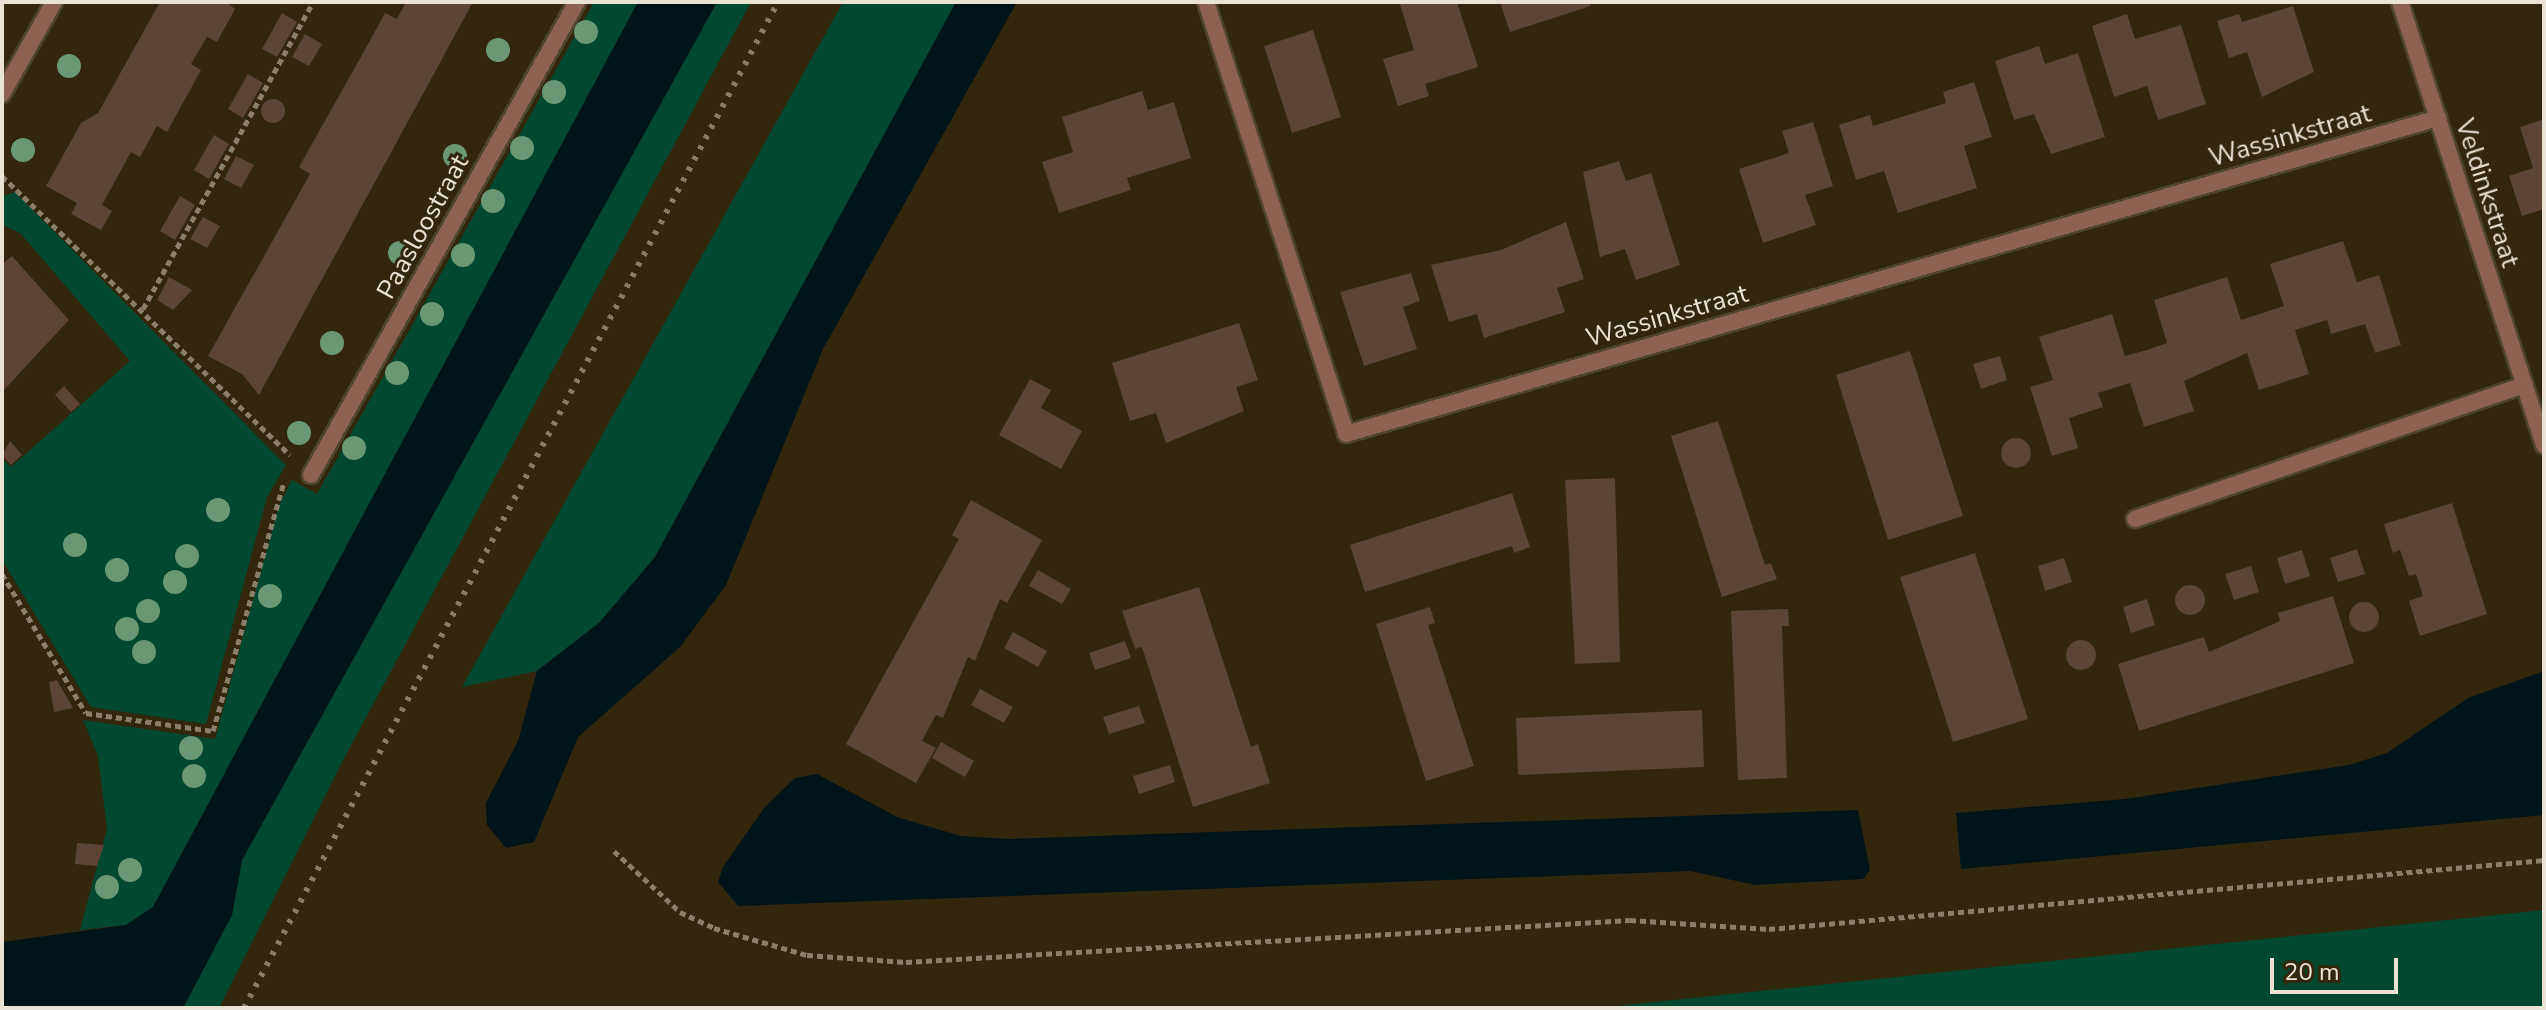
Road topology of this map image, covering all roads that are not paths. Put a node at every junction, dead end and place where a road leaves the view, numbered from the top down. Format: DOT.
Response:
graph roads {
  1 [pos="54,2"];
  2 [pos="577,2"];
  3 [pos="1206,2"];
  4 [pos="2400,2"];
  5 [pos="2,94"];
  6 [pos="2438,118"];
  7 [pos="2525,385"];
  8 [pos="2544,445"];
  9 [pos="311,475"];
  10 [pos="2135,519"];
  1 -- 5 [label="street"];
  2 -- 9 [label="street, Paasloostraat"];
  3 -- 6 [label="street, Wassinkstraat"];
  4 -- 6 [label="street, Veldinkstraat"];
  6 -- 7 [label="street, Veldinkstraat"];
  7 -- 8 [label="street, Veldinkstraat"];
  7 -- 10 [label="street"];
}
